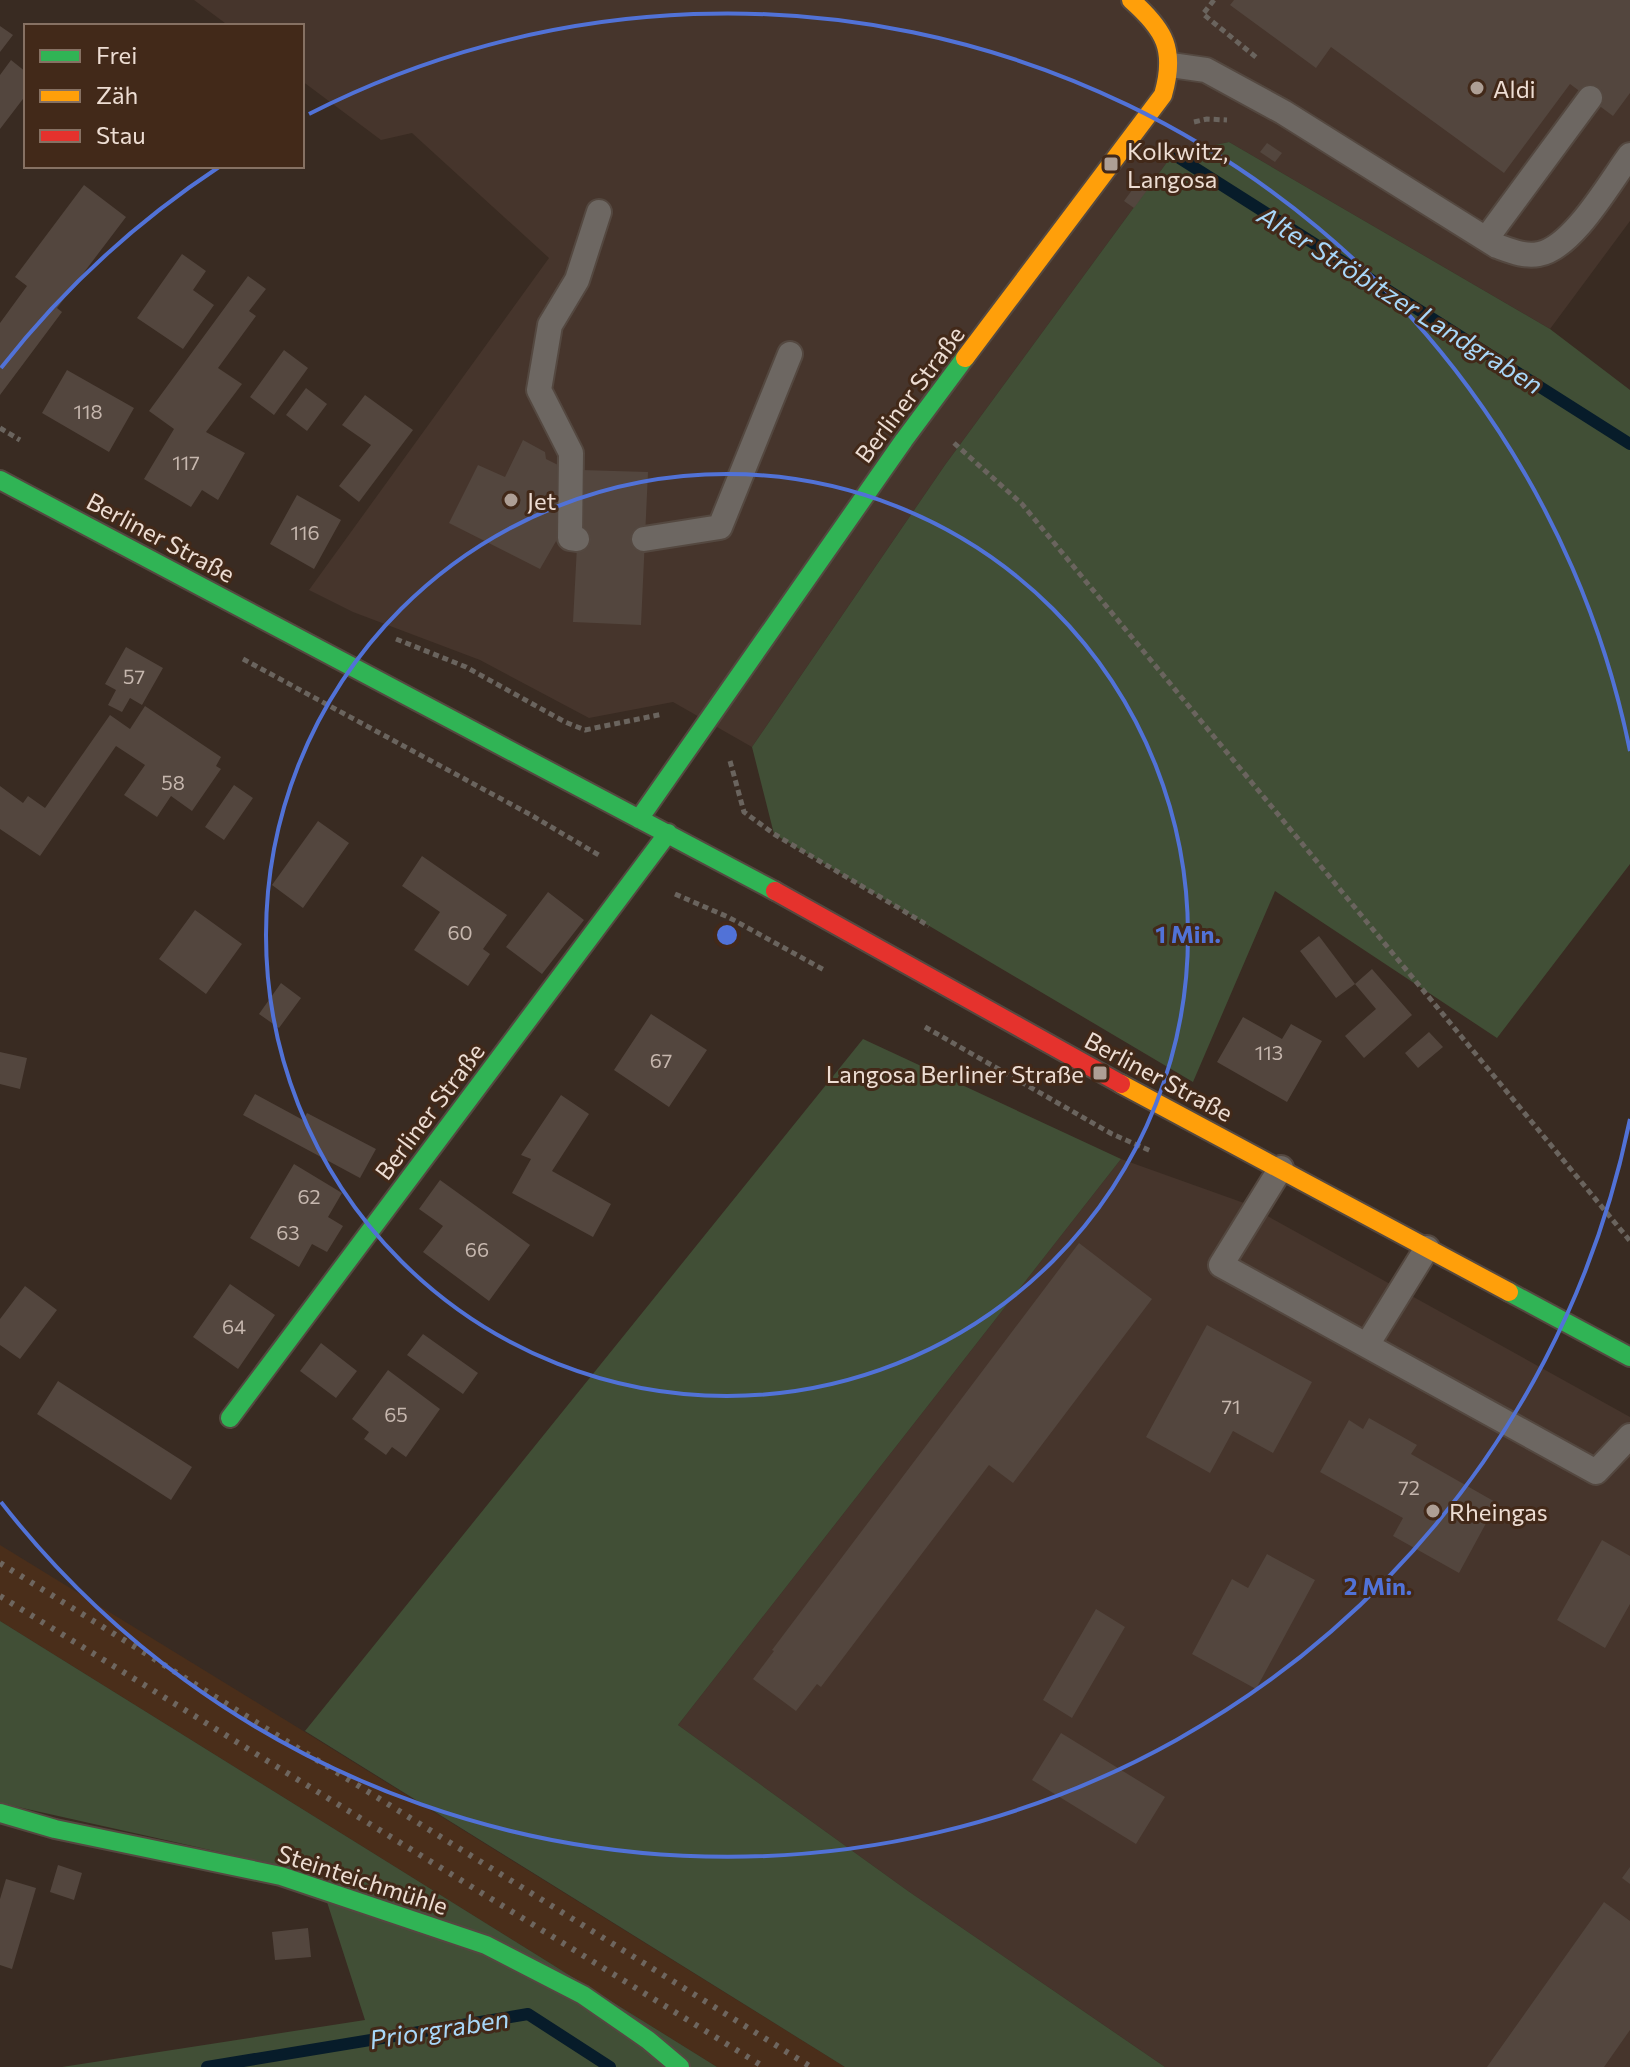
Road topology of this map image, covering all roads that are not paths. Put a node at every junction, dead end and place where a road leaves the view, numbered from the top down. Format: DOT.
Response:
graph roads {
  1 [pos="1131,0"];
  2 [pos="1171,65"];
  3 [pos="1590,98"];
  4 [pos="1630,155"];
  5 [pos="599,212"];
  6 [pos="1486,239"];
  7 [pos="790,354"];
  8 [pos="0,480"];
  9 [pos="577,539"];
  10 [pos="644,539"];
  11 [pos="639,819"];
  12 [pos="668,833"];
  13 [pos="1281,1168"];
  14 [pos="1427,1248"];
  15 [pos="1367,1345"];
  16 [pos="1630,1357"];
  17 [pos="230,1418"];
  18 [pos="1630,1436"];
  19 [pos="0,1813"];
  20 [pos="680,2067"];
  1 -- 2 [label="street"];
  2 -- 6 [label="lane"];
  2 -- 11 [label="street, Berliner Straße"];
  3 -- 6 [label="lane"];
  4 -- 6 [label="lane"];
  5 -- 9 [label="lane"];
  7 -- 10 [label="lane"];
  8 -- 11 [label="street, Berliner Straße"];
  11 -- 12 [label="street, Berliner Straße"];
  12 -- 13 [label="street, Berliner Straße"];
  12 -- 17 [label="street, Berliner Straße"];
  13 -- 14 [label="street, Berliner Straße"];
  13 -- 15 [label="lane"];
  14 -- 15 [label="lane"];
  14 -- 16 [label="street, Berliner Straße"];
  15 -- 18 [label="lane"];
  19 -- 20 [label="street, Steinteichmühle"];
}
